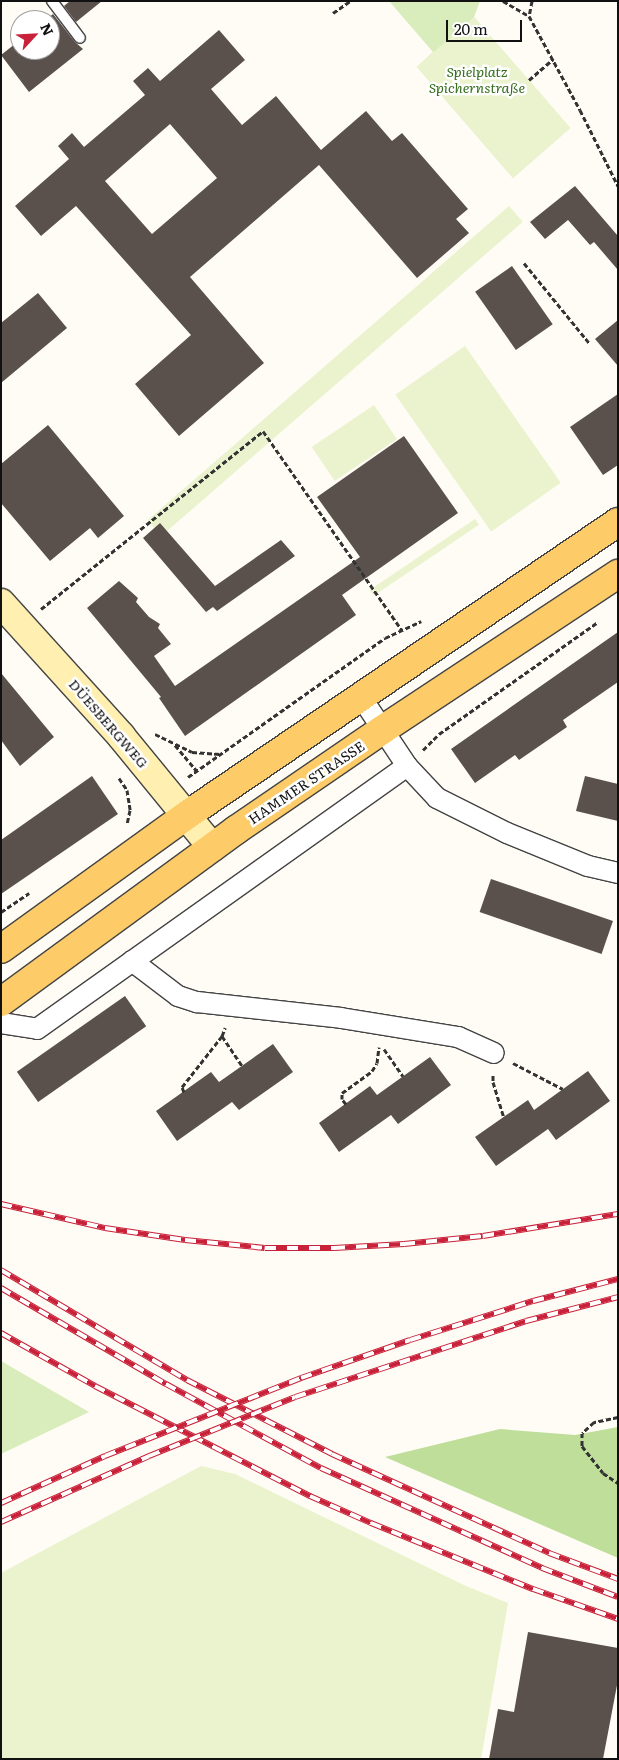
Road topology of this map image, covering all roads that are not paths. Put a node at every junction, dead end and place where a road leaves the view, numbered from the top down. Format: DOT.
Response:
graph roads {
  1 [pos="52,1"];
  2 [pos="80,38"];
  3 [pos="618,522"];
  4 [pos="618,574"];
  5 [pos="1,603"];
  6 [pos="360,697"];
  7 [pos="382,730"];
  8 [pos="407,766"];
  9 [pos="187,816"];
  10 [pos="212,847"];
  11 [pos="618,873"];
  12 [pos="1,949"];
  13 [pos="132,961"];
  14 [pos="1,1002"];
  15 [pos="1,1023"];
  16 [pos="494,1053"];
  1 -- 2 [label="lane"];
  3 -- 6 [label="main road"];
  4 -- 7 [label="main road, HAMMER STRASSE"];
  5 -- 9 [label="street, DÜESBERGWEG"];
  6 -- 7 [label="street"];
  6 -- 9 [label="main road"];
  7 -- 8 [label="street"];
  7 -- 10 [label="main road, HAMMER STRASSE"];
  8 -- 11 [label="street"];
  8 -- 13 [label="street"];
  9 -- 10 [label="street, DÜESBERGWEG"];
  9 -- 12 [label="main road"];
  10 -- 14 [label="main road, HAMMER STRASSE"];
  13 -- 15 [label="street"];
  13 -- 16 [label="street"];
}
